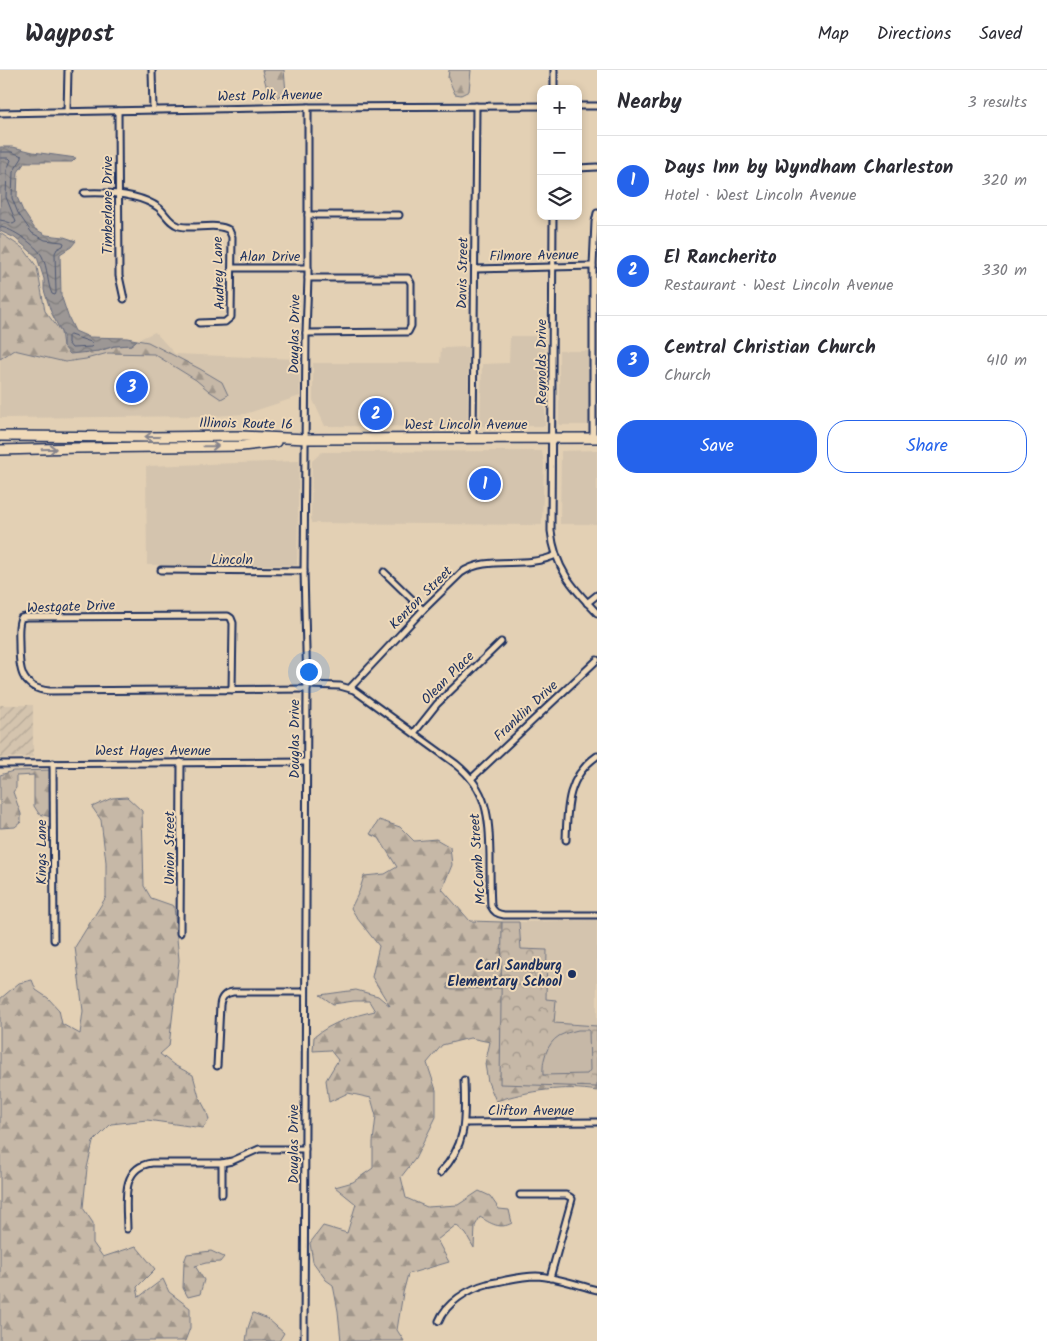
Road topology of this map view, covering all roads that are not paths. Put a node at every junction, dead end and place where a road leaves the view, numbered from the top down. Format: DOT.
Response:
graph roads {
  1 [pos="68,70"];
  2 [pos="152,70"];
  3 [pos="554,70"];
  4 [pos="554,85"];
  5 [pos="308,106"];
  6 [pos="476,106"];
  7 [pos="537,106"];
  8 [pos="582,106"];
  9 [pos="597,106"];
  10 [pos="153,110"];
  11 [pos="118,111"];
  12 [pos="68,112"];
  13 [pos="0,113"];
  14 [pos="597,167"];
  15 [pos="582,168"];
  16 [pos="84,193"];
  17 [pos="120,194"];
  18 [pos="597,213"];
  19 [pos="399,215"];
  20 [pos="308,216"];
  21 [pos="553,220"];
  22 [pos="593,266"];
  23 [pos="553,267"];
  24 [pos="232,268"];
  25 [pos="308,268"];
  26 [pos="475,269"];
  27 [pos="308,278"];
  28 [pos="124,299"];
  29 [pos="198,324"];
  30 [pos="306,333"];
  31 [pos="0,436"];
  32 [pos="553,438"];
  33 [pos="595,438"];
  34 [pos="306,439"];
  35 [pos="473,439"];
  36 [pos="0,450"];
  37 [pos="556,555"];
  38 [pos="161,570"];
  39 [pos="304,571"];
  40 [pos="384,572"];
  41 [pos="597,595"];
  42 [pos="587,603"];
  43 [pos="423,610"];
  44 [pos="597,613"];
  45 [pos="501,642"];
  46 [pos="597,660"];
  47 [pos="307,687"];
  48 [pos="350,688"];
  49 [pos="232,690"];
  50 [pos="414,733"];
  51 [pos="597,756"];
  52 [pos="181,762"];
  53 [pos="306,762"];
  54 [pos="53,763"];
  55 [pos="0,764"];
  56 [pos="471,779"];
  57 [pos="566,840"];
  58 [pos="597,914"];
  59 [pos="180,933"];
  60 [pos="54,940"];
  61 [pos="305,992"];
  62 [pos="217,1066"];
  63 [pos="464,1080"];
  64 [pos="465,1122"];
  65 [pos="597,1122"];
  66 [pos="305,1149"];
  67 [pos="222,1163"];
  68 [pos="440,1173"];
  69 [pos="222,1194"];
  70 [pos="520,1195"];
  71 [pos="127,1229"];
  72 [pos="550,1278"];
  73 [pos="597,1290"];
  74 [pos="440,1321"];
  75 [pos="304,1341"];
  1 -- 12 [label="street"];
  2 -- 10 [label="street"];
  3 -- 4 [label="street"];
  5 -- 6 [label="street, West Polk Avenue"];
  5 -- 10 [label="street, West Polk Avenue"];
  5 -- 20 [label="street, Douglas Drive"];
  6 -- 7 [label="street, West Polk Avenue"];
  6 -- 26 [label="street, Davis Street"];
  8 -- 9 [label="street"];
  10 -- 11 [label="street, West Polk Avenue"];
  11 -- 12 [label="street, West Polk Avenue"];
  11 -- 17 [label="street, Timberlane Drive"];
  12 -- 13 [label="street, West Polk Avenue"];
  14 -- 15 [label="street"];
  16 -- 17 [label="street, Audrey Lane"];
  17 -- 24 [label="street, Audrey Lane"];
  17 -- 28 [label="street, Timberlane Drive"];
  18 -- 22 [label="street"];
  19 -- 20 [label="street"];
  20 -- 25 [label="street, Douglas Drive"];
  21 -- 23 [label="street, Reynolds Drive"];
  22 -- 23 [label="street, Filmore Avenue"];
  22 -- 33 [label="street"];
  23 -- 26 [label="street, Filmore Avenue"];
  23 -- 32 [label="street, Reynolds Drive"];
  24 -- 25 [label="street, Alan Drive"];
  24 -- 29 [label="street, Audrey Lane"];
  25 -- 27 [label="street, Douglas Drive"];
  26 -- 35 [label="street, Davis Street"];
  27 -- 30 [label="street, Douglas Drive"];
  27 -- 30 [label="street"];
  30 -- 34 [label="street, Douglas Drive"];
  34 -- 31 [label="main road, Illinois Route 16, one-way"];
  32 -- 33 [label="main road, West Lincoln Avenue"];
  32 -- 35 [label="main road, West Lincoln Avenue"];
  32 -- 37 [label="street, Reynolds Drive"];
  34 -- 35 [label="main road, West Lincoln Avenue"];
  36 -- 34 [label="main road, Illinois Route 16, one-way"];
  34 -- 39 [label="street, Douglas Drive"];
  37 -- 42 [label="street, Reynolds Drive"];
  37 -- 43 [label="street, Kenton Street"];
  38 -- 39 [label="street, Lincoln"];
  39 -- 47 [label="street, Douglas Drive"];
  40 -- 43 [label="street"];
  41 -- 42 [label="street"];
  42 -- 44 [label="street, Reynolds Drive"];
  43 -- 48 [label="street, Kenton Street"];
  45 -- 50 [label="street, Olean Place"];
  46 -- 56 [label="street, Franklin Drive"];
  47 -- 48 [label="street, McComb Street"];
  47 -- 49 [label="street, Westgate Drive"];
  47 -- 53 [label="street, Douglas Drive"];
  48 -- 50 [label="street, McComb Street"];
  49 -- 49 [label="street, Westgate Drive"];
  50 -- 56 [label="street, McComb Street"];
  51 -- 57 [label="street"];
  52 -- 53 [label="street, West Hayes Avenue"];
  52 -- 54 [label="street, West Hayes Avenue"];
  52 -- 59 [label="street, Union Street"];
  53 -- 61 [label="street, Douglas Drive"];
  54 -- 55 [label="street, West Hayes Avenue"];
  54 -- 60 [label="street, Kings Lane"];
  56 -- 58 [label="street, McComb Street"];
  61 -- 62 [label="street"];
  61 -- 66 [label="street, Douglas Drive"];
  63 -- 64 [label="street"];
  64 -- 65 [label="street, Clifton Avenue"];
  64 -- 68 [label="street"];
  66 -- 67 [label="street"];
  66 -- 75 [label="street, Douglas Drive"];
  67 -- 69 [label="street"];
  67 -- 71 [label="street"];
  70 -- 72 [label="street"];
  72 -- 73 [label="street"];
  72 -- 74 [label="street"];
}
